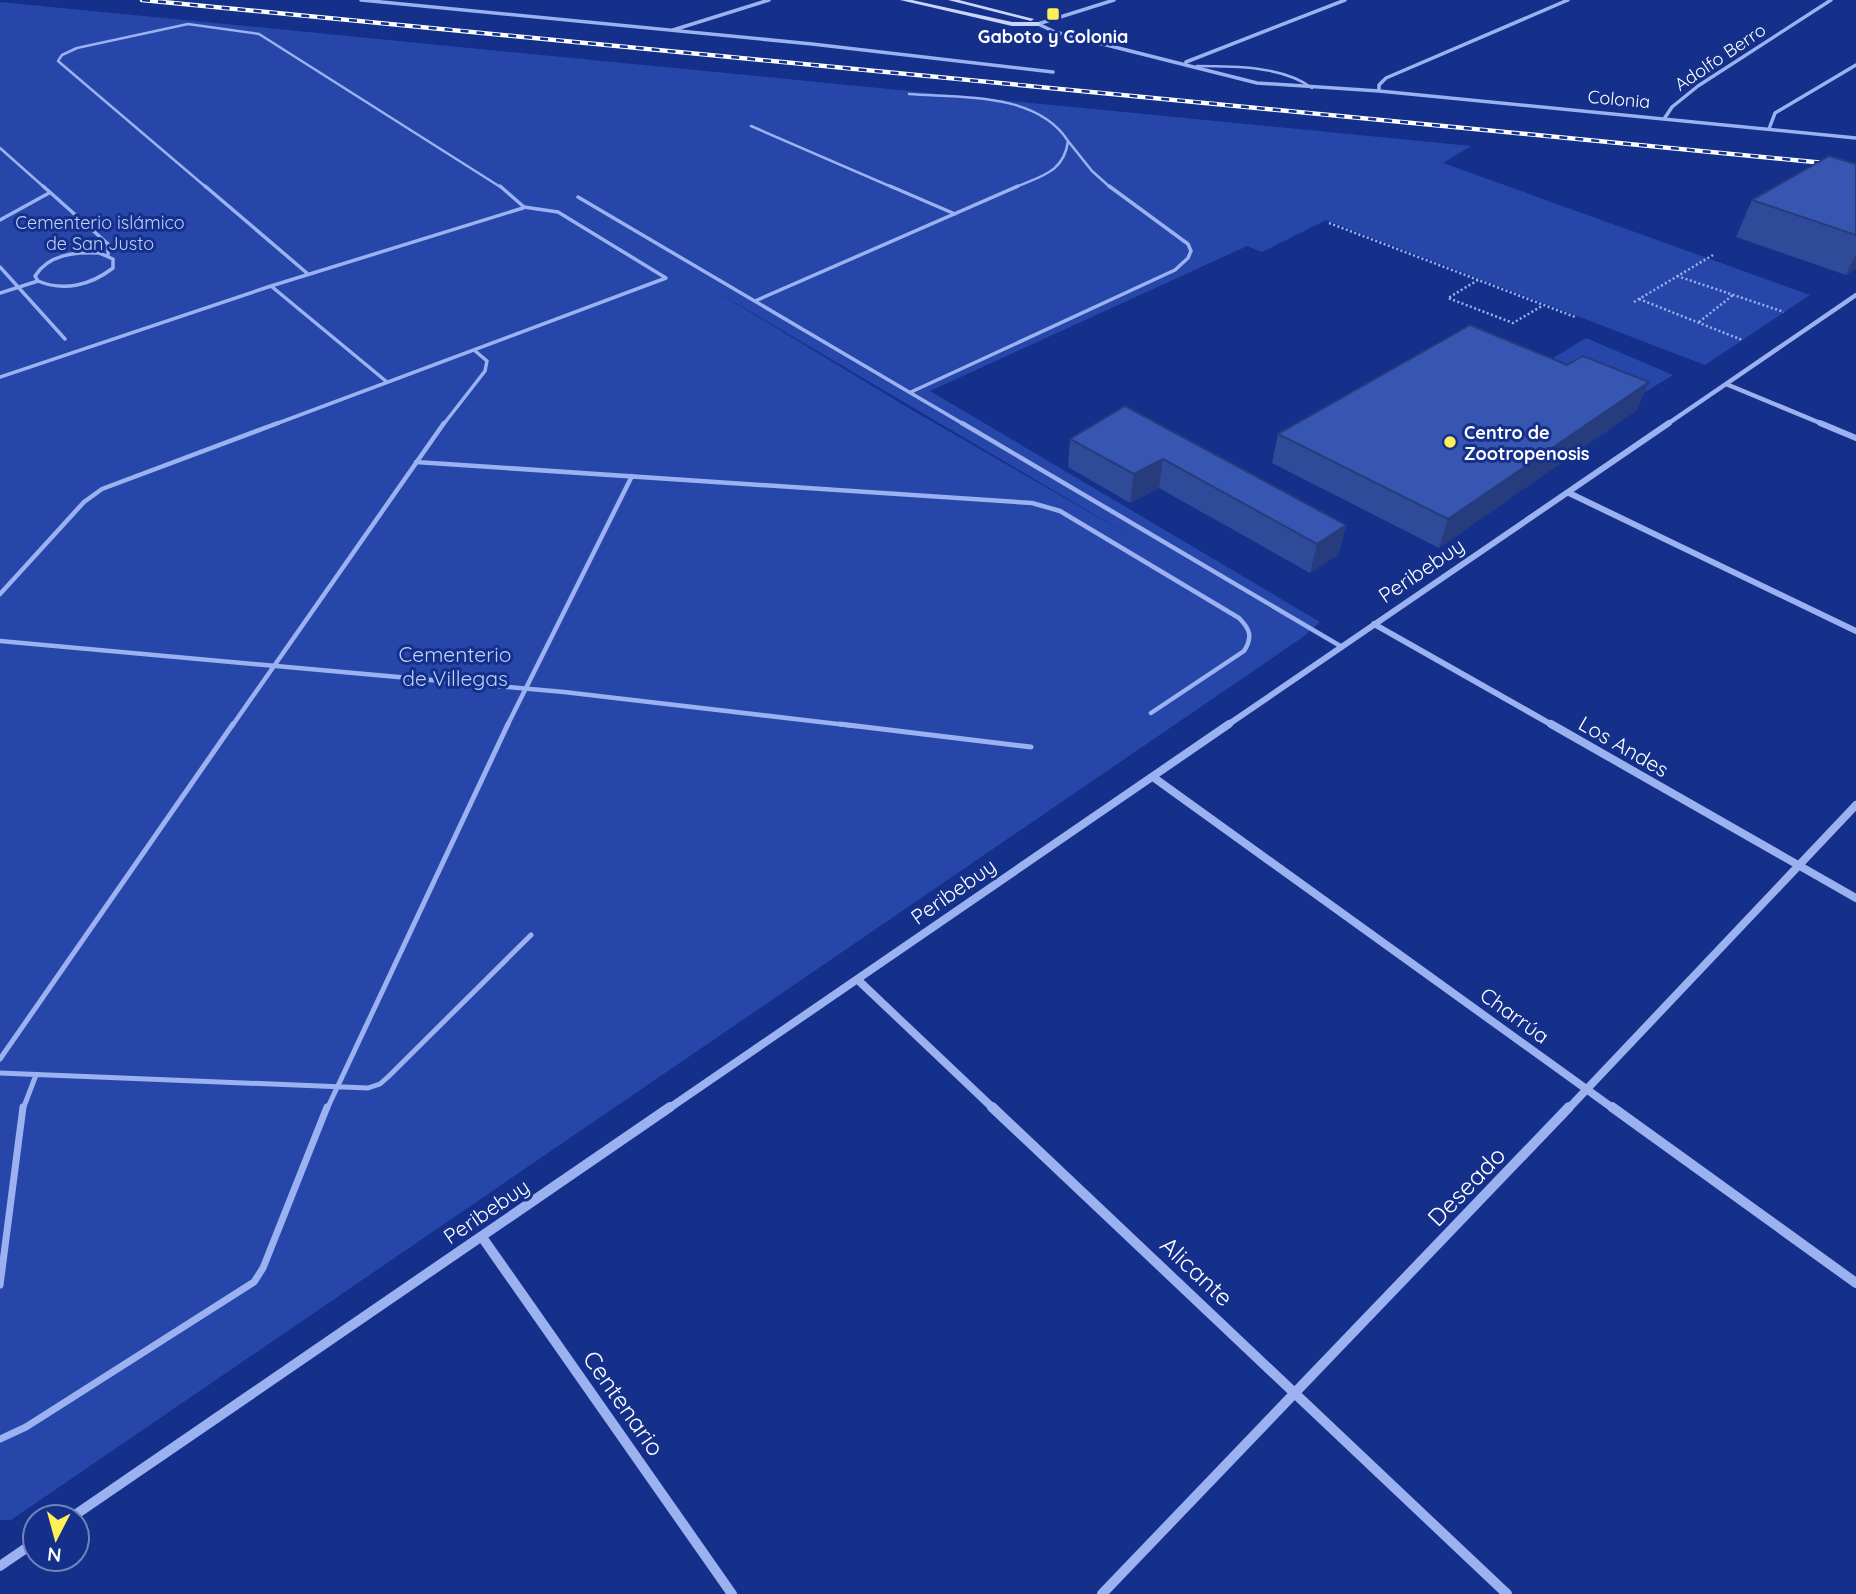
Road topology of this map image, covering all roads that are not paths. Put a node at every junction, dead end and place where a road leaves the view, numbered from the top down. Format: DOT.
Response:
graph roads {
  1 [pos="361,0"];
  2 [pos="769,0"];
  3 [pos="903,0"];
  4 [pos="951,0"];
  5 [pos="1114,0"];
  6 [pos="1345,0"];
  7 [pos="1568,0"];
  8 [pos="1831,0"];
  9 [pos="1038,24"];
  10 [pos="672,30"];
  11 [pos="1185,63"];
  12 [pos="1856,65"];
  13 [pos="1197,66"];
  14 [pos="1053,72"];
  15 [pos="1312,88"];
  16 [pos="1379,91"];
  17 [pos="909,94"];
  18 [pos="1664,119"];
  19 [pos="751,126"];
  20 [pos="1769,129"];
  21 [pos="1856,138"];
  22 [pos="1069,141"];
  23 [pos="0,148"];
  24 [pos="49,193"];
  25 [pos="578,197"];
  26 [pos="524,207"];
  27 [pos="955,214"];
  28 [pos="0,220"];
  29 [pos="108,255"];
  30 [pos="0,267"];
  31 [pos="308,274"];
  32 [pos="38,281"];
  33 [pos="271,286"];
  34 [pos="18,287"];
  35 [pos="0,293"];
  36 [pos="1855,296"];
  37 [pos="755,301"];
  38 [pos="65,339"];
  39 [pos="474,350"];
  40 [pos="0,377"];
  41 [pos="387,382"];
  42 [pos="1726,384"];
  43 [pos="911,393"];
  44 [pos="1856,438"];
  45 [pos="416,461"];
  46 [pos="632,476"];
  47 [pos="1569,493"];
  48 [pos="0,594"];
  49 [pos="1374,624"];
  50 [pos="1856,631"];
  51 [pos="0,641"];
  52 [pos="1342,647"];
  53 [pos="272,665"];
  54 [pos="525,688"];
  55 [pos="1151,713"];
  56 [pos="1031,747"];
  57 [pos="1153,776"];
  58 [pos="1856,805"];
  59 [pos="1801,866"];
  60 [pos="1856,898"];
  61 [pos="531,935"];
  62 [pos="858,980"];
  63 [pos="0,1059"];
  64 [pos="0,1073"];
  65 [pos="36,1075"];
  66 [pos="335,1087"];
  67 [pos="1587,1088"];
  68 [pos="482,1237"];
  69 [pos="1856,1283"];
  70 [pos="0,1285"];
  71 [pos="1295,1392"];
  72 [pos="0,1439"];
  73 [pos="91,1504"];
  74 [pos="21,1552"];
  75 [pos="0,1566"];
  76 [pos="732,1594"];
  77 [pos="1102,1594"];
  78 [pos="1507,1594"];
  1 -- 10 [label="street"];
  2 -- 10 [label="street"];
  3 -- 9 [label="street"];
  4 -- 9 [label="street"];
  5 -- 9 [label="street"];
  6 -- 11 [label="street"];
  7 -- 16 [label="street"];
  8 -- 18 [label="street, Adolfo Berro"];
  9 -- 11 [label="street"];
  10 -- 14 [label="street"];
  11 -- 13 [label="street"];
  12 -- 20 [label="street"];
  13 -- 15 [label="street, Colonia"];
  13 -- 15 [label="lane"];
  15 -- 16 [label="street, Colonia"];
  16 -- 18 [label="street, Colonia"];
  17 -- 22 [label="lane"];
  18 -- 20 [label="street, Colonia"];
  19 -- 27 [label="lane"];
  20 -- 21 [label="street, Colonia"];
  22 -- 27 [label="lane"];
  22 -- 43 [label="lane"];
  23 -- 24 [label="lane"];
  24 -- 28 [label="lane"];
  24 -- 29 [label="lane"];
  25 -- 37 [label="lane"];
  26 -- 31 [label="lane"];
  26 -- 31 [label="lane"];
  26 -- 39 [label="lane"];
  27 -- 37 [label="lane"];
  29 -- 32 [label="lane"];
  29 -- 32 [label="lane"];
  30 -- 34 [label="lane"];
  31 -- 33 [label="lane"];
  32 -- 34 [label="lane"];
  33 -- 40 [label="lane"];
  33 -- 41 [label="lane"];
  34 -- 35 [label="lane"];
  34 -- 38 [label="lane"];
  36 -- 42 [label="street, Peribebuy"];
  37 -- 43 [label="lane"];
  39 -- 41 [label="lane"];
  39 -- 45 [label="lane"];
  41 -- 48 [label="lane"];
  42 -- 44 [label="street"];
  42 -- 47 [label="street, Peribebuy"];
  43 -- 52 [label="lane"];
  45 -- 46 [label="lane"];
  45 -- 53 [label="lane"];
  46 -- 54 [label="lane"];
  46 -- 55 [label="lane"];
  47 -- 49 [label="street, Peribebuy"];
  47 -- 50 [label="street"];
  49 -- 52 [label="street, Peribebuy"];
  49 -- 59 [label="street, Los Andes"];
  51 -- 53 [label="lane"];
  52 -- 57 [label="street, Peribebuy"];
  53 -- 54 [label="lane"];
  53 -- 63 [label="lane"];
  54 -- 56 [label="lane"];
  54 -- 66 [label="lane"];
  57 -- 62 [label="street, Peribebuy"];
  57 -- 67 [label="street, Charrúa"];
  58 -- 59 [label="street, Deseado"];
  59 -- 60 [label="street, Los Andes"];
  59 -- 67 [label="street, Deseado"];
  61 -- 66 [label="lane"];
  62 -- 68 [label="street, Peribebuy"];
  62 -- 71 [label="street, Alicante"];
  64 -- 65 [label="lane"];
  65 -- 66 [label="lane"];
  65 -- 70 [label="lane"];
  66 -- 72 [label="lane"];
  67 -- 69 [label="street, Charrúa"];
  67 -- 71 [label="street, Deseado"];
  68 -- 73 [label="street, Peribebuy"];
  68 -- 76 [label="street, Centenario"];
  71 -- 77 [label="street, Deseado"];
  71 -- 78 [label="street, Alicante"];
  74 -- 75 [label="street"];
}
